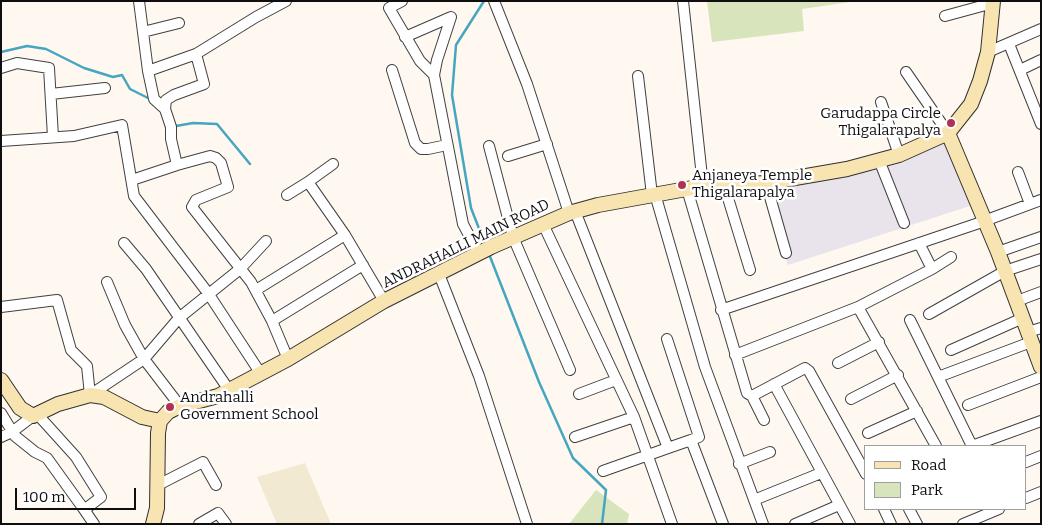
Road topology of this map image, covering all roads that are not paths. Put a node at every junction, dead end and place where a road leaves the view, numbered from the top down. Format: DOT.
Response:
graph roads {
  1 [pos="139,1"];
  2 [pos="286,1"];
  3 [pos="402,1"];
  4 [pos="683,1"];
  5 [pos="993,2"];
  6 [pos="498,4"];
  7 [pos="945,16"];
  8 [pos="179,23"];
  9 [pos="1041,29"];
  10 [pos="143,32"];
  11 [pos="405,37"];
  12 [pos="1009,44"];
  13 [pos="988,52"];
  14 [pos="196,54"];
  15 [pos="1041,60"];
  16 [pos="1,68"];
  17 [pos="392,70"];
  18 [pos="1020,70"];
  19 [pos="148,71"];
  20 [pos="906,72"];
  21 [pos="434,75"];
  22 [pos="638,76"];
  23 [pos="105,88"];
  24 [pos="51,94"];
  25 [pos="881,102"];
  26 [pos="166,109"];
  27 [pos="1041,124"];
  28 [pos="948,133"];
  29 [pos="53,138"];
  30 [pos="1,141"];
  31 [pos="547,144"];
  32 [pos="447,145"];
  33 [pos="489,146"];
  34 [pos="899,155"];
  35 [pos="508,156"];
  36 [pos="879,160"];
  37 [pos="333,164"];
  38 [pos="177,165"];
  39 [pos="1018,172"];
  40 [pos="132,180"];
  41 [pos="308,182"];
  42 [pos="766,183"];
  43 [pos="724,185"];
  44 [pos="703,186"];
  45 [pos="687,189"];
  46 [pos="287,195"];
  47 [pos="653,195"];
  48 [pos="1041,200"];
  49 [pos="1030,204"];
  50 [pos="572,212"];
  51 [pos="986,221"];
  52 [pos="904,223"];
  53 [pos="543,224"];
  54 [pos="345,235"];
  55 [pos="513,236"];
  56 [pos="1041,237"];
  57 [pos="266,241"];
  58 [pos="124,243"];
  59 [pos="919,243"];
  60 [pos="484,251"];
  61 [pos="998,252"];
  62 [pos="786,253"];
  63 [pos="951,257"];
  64 [pos="1041,259"];
  65 [pos="363,265"];
  66 [pos="240,269"];
  67 [pos="750,270"];
  68 [pos="932,270"];
  69 [pos="1005,271"];
  70 [pos="439,274"];
  71 [pos="107,282"];
  72 [pos="256,290"];
  73 [pos="1041,292"];
  74 [pos="208,293"];
  75 [pos="384,301"];
  76 [pos="1016,301"];
  77 [pos="1,307"];
  78 [pos="858,307"];
  79 [pos="721,310"];
  80 [pos="929,314"];
  81 [pos="179,318"];
  82 [pos="1023,318"];
  83 [pos="910,320"];
  84 [pos="272,321"];
  85 [pos="1033,334"];
  86 [pos="667,339"];
  87 [pos="878,342"];
  88 [pos="951,350"];
  89 [pos="735,355"];
  90 [pos="144,359"];
  91 [pos="288,359"];
  92 [pos="838,363"];
  93 [pos="1040,368"];
  94 [pos="570,370"];
  95 [pos="260,374"];
  96 [pos="898,375"];
  97 [pos="938,377"];
  98 [pos="1,380"];
  99 [pos="616,380"];
  100 [pos="774,384"];
  101 [pos="229,390"];
  102 [pos="579,394"];
  103 [pos="90,395"];
  104 [pos="752,396"];
  105 [pos="851,399"];
  106 [pos="968,404"];
  107 [pos="180,406"];
  108 [pos="917,411"];
  109 [pos="1,413"];
  110 [pos="36,415"];
  111 [pos="634,417"];
  112 [pos="764,420"];
  113 [pos="160,421"];
  114 [pos="1041,421"];
  115 [pos="12,432"];
  116 [pos="868,433"];
  117 [pos="1,437"];
  118 [pos="576,437"];
  119 [pos="691,440"];
  120 [pos="935,445"];
  121 [pos="972,445"];
  122 [pos="975,445"];
  123 [pos="668,448"];
  124 [pos="770,452"];
  125 [pos="648,454"];
  126 [pos="1041,456"];
  127 [pos="1027,462"];
  128 [pos="740,464"];
  129 [pos="864,470"];
  130 [pos="603,471"];
  131 [pos="821,473"];
  132 [pos="158,485"];
  133 [pos="216,485"];
  134 [pos="1041,492"];
  135 [pos="1027,498"];
  136 [pos="754,500"];
  137 [pos="838,505"];
  138 [pos="83,508"];
  139 [pos="884,510"];
  140 [pos="910,510"];
  141 [pos="997,510"];
  142 [pos="156,523"];
  143 [pos="670,523"];
  144 [pos="93,524"];
  145 [pos="199,524"];
  146 [pos="226,524"];
  147 [pos="527,524"];
  148 [pos="723,524"];
  149 [pos="764,524"];
  150 [pos="795,524"];
  151 [pos="850,524"];
  152 [pos="891,524"];
  153 [pos="917,524"];
  154 [pos="963,524"];
  1 -- 10 [label="street"];
  2 -- 14 [label="street"];
  3 -- 11 [label="street"];
  4 -- 44 [label="street"];
  5 -- 7 [label="street"];
  5 -- 13 [label="main road, ANDRAHALLI MAIN ROAD"];
  6 -- 31 [label="street"];
  8 -- 10 [label="street"];
  9 -- 12 [label="street"];
  10 -- 19 [label="street"];
  11 -- 21 [label="street"];
  11 -- 21 [label="street"];
  12 -- 13 [label="street"];
  12 -- 18 [label="street"];
  13 -- 28 [label="main road, ANDRAHALLI MAIN ROAD"];
  14 -- 19 [label="street"];
  14 -- 26 [label="street"];
  15 -- 18 [label="street"];
  16 -- 24 [label="street"];
  17 -- 32 [label="street"];
  18 -- 27 [label="street"];
  19 -- 26 [label="street"];
  20 -- 28 [label="street"];
  21 -- 32 [label="street"];
  22 -- 47 [label="street"];
  23 -- 24 [label="street"];
  24 -- 29 [label="street"];
  25 -- 34 [label="street"];
  26 -- 38 [label="street"];
  28 -- 34 [label="main road, ANDRAHALLI MAIN ROAD"];
  28 -- 51 [label="main road"];
  29 -- 30 [label="street"];
  29 -- 40 [label="street"];
  31 -- 35 [label="street"];
  31 -- 50 [label="street"];
  32 -- 60 [label="street"];
  33 -- 55 [label="street"];
  34 -- 36 [label="main road, ANDRAHALLI MAIN ROAD"];
  36 -- 42 [label="main road, ANDRAHALLI MAIN ROAD"];
  36 -- 52 [label="street"];
  37 -- 41 [label="street"];
  38 -- 40 [label="street"];
  38 -- 66 [label="street"];
  39 -- 49 [label="street"];
  40 -- 74 [label="street"];
  41 -- 46 [label="street"];
  41 -- 54 [label="street"];
  42 -- 43 [label="main road, ANDRAHALLI MAIN ROAD"];
  42 -- 62 [label="street"];
  43 -- 44 [label="main road, ANDRAHALLI MAIN ROAD"];
  43 -- 67 [label="street"];
  44 -- 45 [label="main road, ANDRAHALLI MAIN ROAD"];
  45 -- 47 [label="main road, ANDRAHALLI MAIN ROAD"];
  45 -- 79 [label="street"];
  47 -- 50 [label="main road, ANDRAHALLI MAIN ROAD"];
  47 -- 128 [label="street"];
  48 -- 49 [label="street"];
  49 -- 51 [label="street"];
  50 -- 53 [label="main road, ANDRAHALLI MAIN ROAD"];
  50 -- 123 [label="street"];
  51 -- 59 [label="street"];
  51 -- 61 [label="main road"];
  53 -- 55 [label="main road, ANDRAHALLI MAIN ROAD"];
  53 -- 99 [label="street"];
  54 -- 65 [label="street"];
  54 -- 72 [label="street"];
  55 -- 60 [label="main road, ANDRAHALLI MAIN ROAD"];
  55 -- 94 [label="street"];
  56 -- 61 [label="street"];
  57 -- 66 [label="street"];
  58 -- 81 [label="street"];
  59 -- 68 [label="street"];
  59 -- 79 [label="street"];
  60 -- 70 [label="main road, ANDRAHALLI MAIN ROAD"];
  61 -- 69 [label="main road"];
  63 -- 68 [label="street"];
  64 -- 69 [label="street"];
  65 -- 75 [label="street"];
  65 -- 84 [label="street"];
  66 -- 72 [label="street"];
  66 -- 74 [label="street"];
  68 -- 78 [label="street"];
  69 -- 76 [label="main road"];
  69 -- 80 [label="street"];
  70 -- 75 [label="main road, ANDRAHALLI MAIN ROAD"];
  70 -- 147 [label="street"];
  71 -- 90 [label="street"];
  72 -- 84 [label="street"];
  73 -- 76 [label="street"];
  74 -- 81 [label="street"];
  74 -- 95 [label="street"];
  75 -- 91 [label="main road, ANDRAHALLI MAIN ROAD"];
  76 -- 82 [label="main road"];
  77 -- 103 [label="street"];
  78 -- 87 [label="street"];
  78 -- 89 [label="street"];
  79 -- 89 [label="street"];
  81 -- 90 [label="street"];
  81 -- 101 [label="street"];
  82 -- 85 [label="main road"];
  82 -- 88 [label="street"];
  83 -- 97 [label="street"];
  84 -- 91 [label="street"];
  85 -- 93 [label="main road"];
  85 -- 97 [label="street"];
  86 -- 119 [label="street"];
  87 -- 92 [label="street"];
  87 -- 96 [label="street"];
  89 -- 104 [label="street"];
  90 -- 103 [label="street"];
  90 -- 107 [label="street"];
  91 -- 95 [label="main road, ANDRAHALLI MAIN ROAD"];
  93 -- 106 [label="street"];
  95 -- 101 [label="main road, ANDRAHALLI MAIN ROAD"];
  96 -- 105 [label="street"];
  96 -- 108 [label="street"];
  97 -- 121 [label="street"];
  98 -- 110 [label="main road"];
  99 -- 102 [label="street"];
  99 -- 111 [label="street"];
  100 -- 104 [label="street"];
  100 -- 129 [label="street"];
  100 -- 131 [label="street"];
  101 -- 107 [label="main road, ANDRAHALLI MAIN ROAD"];
  103 -- 110 [label="main road"];
  103 -- 113 [label="main road"];
  104 -- 112 [label="street"];
  107 -- 113 [label="main road, ANDRAHALLI MAIN ROAD"];
  108 -- 116 [label="street"];
  108 -- 120 [label="street"];
  109 -- 115 [label="street"];
  110 -- 115 [label="street"];
  110 -- 138 [label="street"];
  111 -- 118 [label="street"];
  111 -- 125 [label="street"];
  113 -- 132 [label="main road"];
  114 -- 122 [label="street"];
  115 -- 117 [label="street"];
  115 -- 138 [label="street"];
  119 -- 123 [label="street"];
  119 -- 148 [label="street"];
  123 -- 125 [label="street"];
  124 -- 128 [label="street"];
  125 -- 130 [label="street"];
  125 -- 143 [label="street"];
  126 -- 127 [label="street"];
  128 -- 136 [label="street"];
  131 -- 136 [label="street"];
  131 -- 137 [label="street"];
  132 -- 133 [label="street"];
  132 -- 142 [label="main road"];
  134 -- 135 [label="street"];
  136 -- 149 [label="street"];
  137 -- 150 [label="street"];
  137 -- 151 [label="street"];
  138 -- 144 [label="street"];
  139 -- 152 [label="street"];
  140 -- 153 [label="street"];
  141 -- 154 [label="street"];
  145 -- 146 [label="street"];
}
